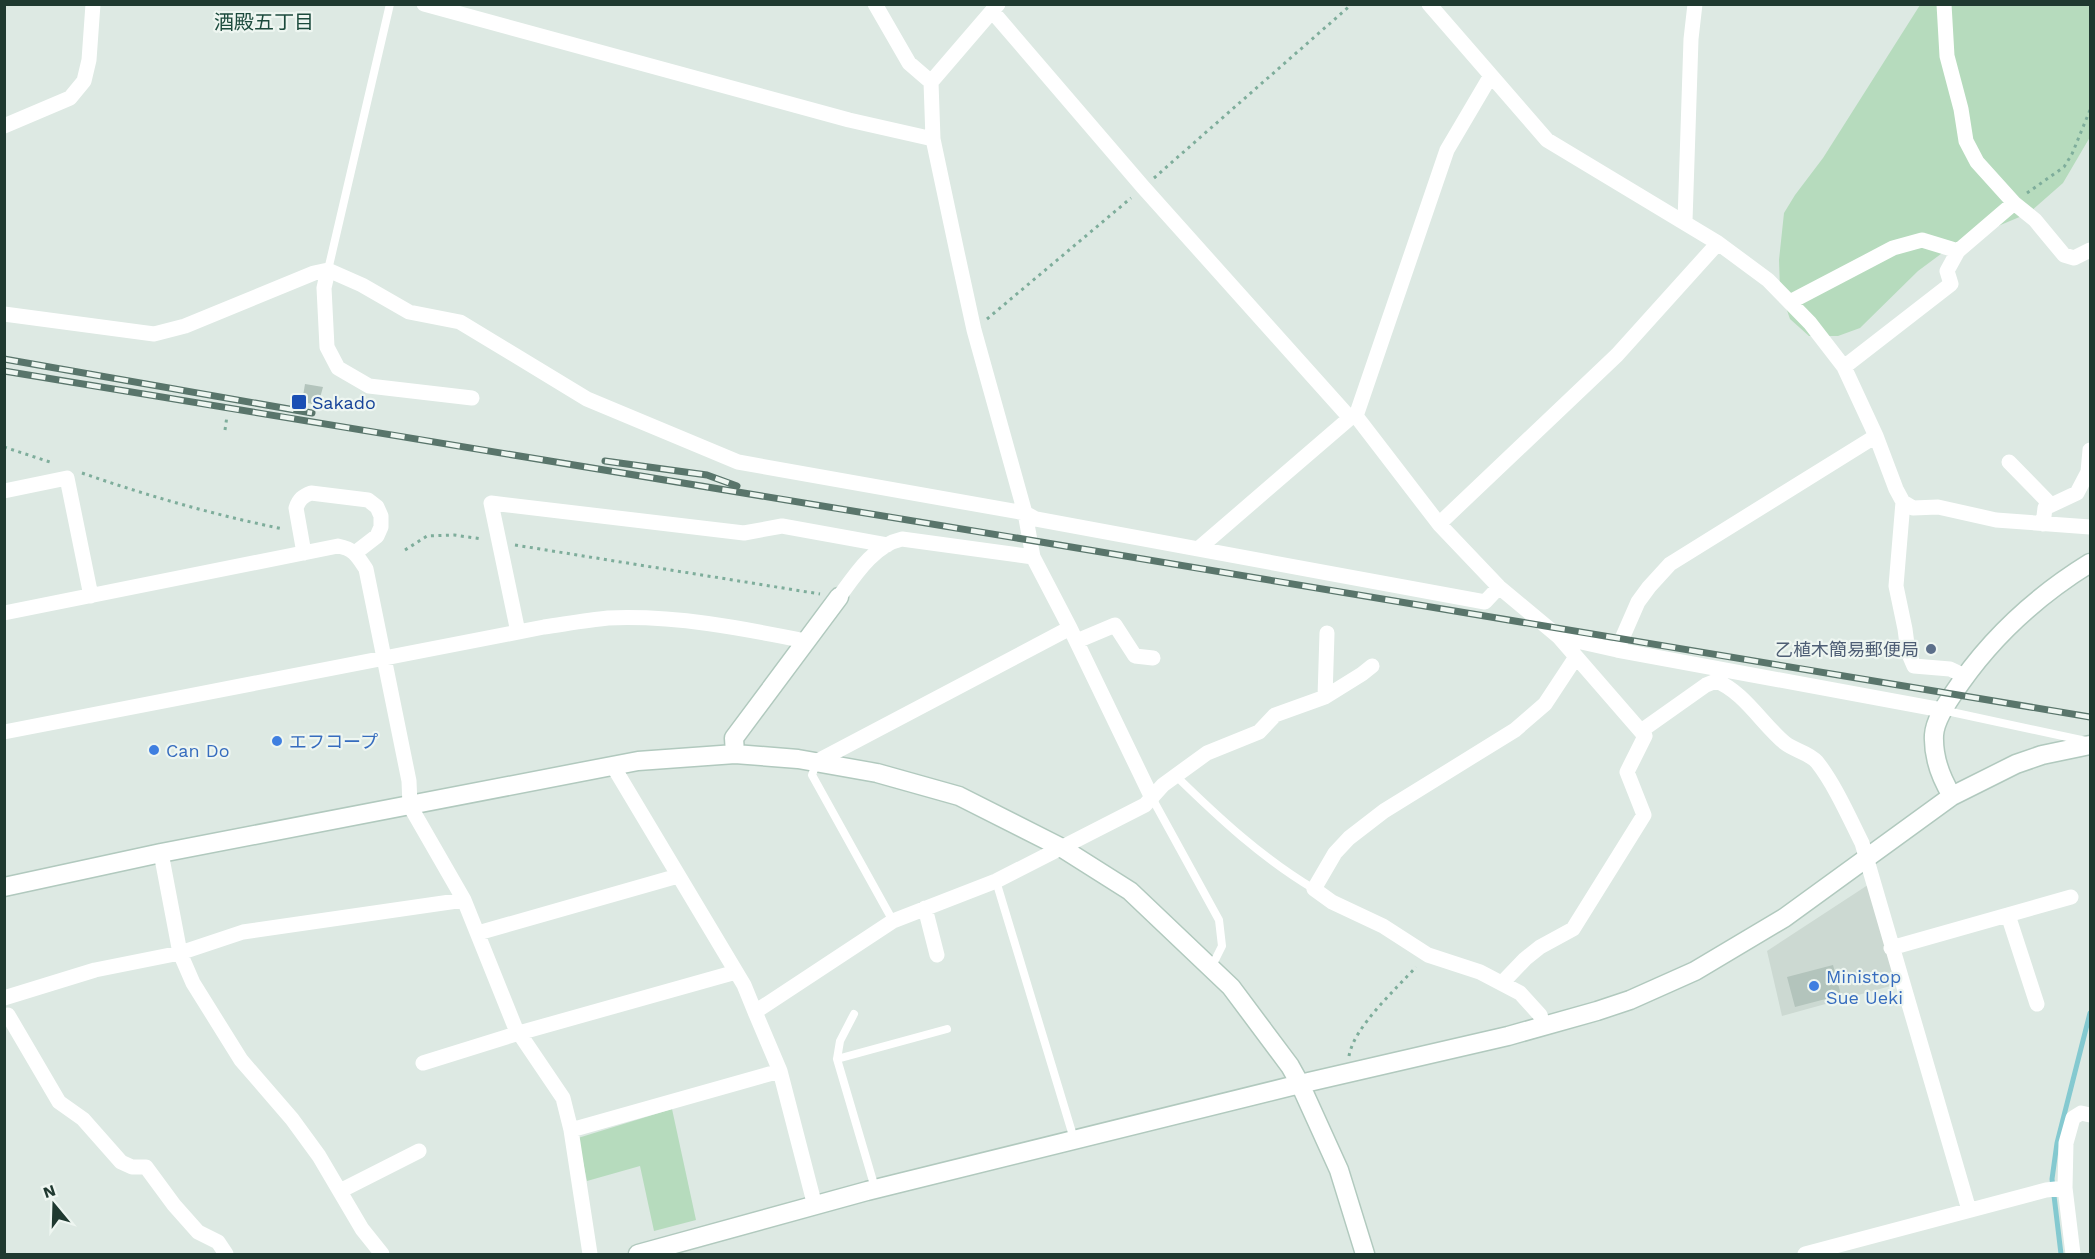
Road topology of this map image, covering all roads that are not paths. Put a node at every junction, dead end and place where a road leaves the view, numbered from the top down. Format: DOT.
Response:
graph roads {
  1 [pos="93,4"];
  2 [pos="390,4"];
  3 [pos="424,4"];
  4 [pos="875,4"];
  5 [pos="1429,4"];
  6 [pos="1695,4"];
  7 [pos="1944,4"];
  8 [pos="995,8"];
  9 [pos="1490,76"];
  10 [pos="931,82"];
  11 [pos="4,126"];
  12 [pos="933,139"];
  13 [pos="2014,203"];
  14 [pos="1685,222"];
  15 [pos="1718,243"];
  16 [pos="2091,250"];
  17 [pos="1958,251"];
  18 [pos="328,270"];
  19 [pos="1790,303"];
  20 [pos="4,314"];
  21 [pos="1844,367"];
  22 [pos="472,398"];
  23 [pos="1353,417"];
  24 [pos="1876,436"];
  25 [pos="2091,450"];
  26 [pos="2009,462"];
  27 [pos="4,491"];
  28 [pos="1903,502"];
  29 [pos="2050,505"];
  30 [pos="1025,513"];
  31 [pos="1439,524"];
  32 [pos="2043,524"];
  33 [pos="2091,527"];
  34 [pos="887,545"];
  35 [pos="1197,549"];
  36 [pos="304,553"];
  37 [pos="355,554"];
  38 [pos="1033,556"];
  39 [pos="2091,562"];
  40 [pos="1499,587"];
  41 [pos="91,596"];
  42 [pos="839,597"];
  43 [pos="4,613"];
  44 [pos="518,632"];
  45 [pos="1327,633"];
  46 [pos="1074,634"];
  47 [pos="1560,637"];
  48 [pos="806,641"];
  49 [pos="1617,650"];
  50 [pos="1576,657"];
  51 [pos="384,658"];
  52 [pos="1153,658"];
  53 [pos="1372,666"];
  54 [pos="1720,676"];
  55 [pos="1965,676"];
  56 [pos="1325,697"];
  57 [pos="1942,710"];
  58 [pos="1641,731"];
  59 [pos="4,732"];
  60 [pos="2091,744"];
  61 [pos="735,754"];
  62 [pos="816,762"];
  63 [pos="613,766"];
  64 [pos="1175,775"];
  65 [pos="1952,796"];
  66 [pos="1152,798"];
  67 [pos="410,806"];
  68 [pos="1062,848"];
  69 [pos="161,853"];
  70 [pos="1867,858"];
  71 [pos="678,876"];
  72 [pos="996,881"];
  73 [pos="4,887"];
  74 [pos="1314,889"];
  75 [pos="2071,897"];
  76 [pos="464,900"];
  77 [pos="925,909"];
  78 [pos="2008,915"];
  79 [pos="893,921"];
  80 [pos="478,933"];
  81 [pos="1892,948"];
  82 [pos="180,953"];
  83 [pos="937,955"];
  84 [pos="1211,968"];
  85 [pos="736,972"];
  86 [pos="1502,983"];
  87 [pos="5,995"];
  88 [pos="2037,1004"];
  89 [pos="755,1012"];
  90 [pos="854,1014"];
  91 [pos="6,1017"];
  92 [pos="1544,1026"];
  93 [pos="947,1029"];
  94 [pos="519,1033"];
  95 [pos="837,1059"];
  96 [pos="423,1063"];
  97 [pos="780,1071"];
  98 [pos="1300,1084"];
  99 [pos="2091,1115"];
  100 [pos="571,1130"];
  101 [pos="1075,1140"];
  102 [pos="419,1151"];
  103 [pos="2065,1188"];
  104 [pos="875,1190"];
  105 [pos="340,1191"];
  106 [pos="815,1206"];
  107 [pos="1969,1210"];
  108 [pos="226,1254"];
  109 [pos="382,1254"];
  110 [pos="590,1254"];
  111 [pos="638,1254"];
  112 [pos="1365,1254"];
  113 [pos="1805,1254"];
  114 [pos="2073,1254"];
  1 -- 11 [label="street"];
  2 -- 18 [label="lane"];
  3 -- 12 [label="street"];
  4 -- 10 [label="street"];
  5 -- 9 [label="street"];
  6 -- 14 [label="street"];
  7 -- 13 [label="street"];
  8 -- 10 [label="street"];
  8 -- 23 [label="street"];
  9 -- 14 [label="street"];
  9 -- 23 [label="street"];
  10 -- 12 [label="street"];
  12 -- 30 [label="street"];
  13 -- 16 [label="street"];
  13 -- 17 [label="street"];
  14 -- 15 [label="street"];
  15 -- 19 [label="street"];
  15 -- 31 [label="street"];
  17 -- 19 [label="street"];
  17 -- 21 [label="street"];
  18 -- 20 [label="street"];
  18 -- 22 [label="street"];
  18 -- 30 [label="street"];
  19 -- 21 [label="street"];
  21 -- 24 [label="street"];
  23 -- 31 [label="street"];
  23 -- 35 [label="street"];
  24 -- 28 [label="street"];
  24 -- 49 [label="street"];
  25 -- 29 [label="street"];
  26 -- 29 [label="street"];
  27 -- 41 [label="street"];
  28 -- 32 [label="street"];
  28 -- 55 [label="street"];
  29 -- 32 [label="street"];
  30 -- 35 [label="street"];
  30 -- 38 [label="street"];
  31 -- 40 [label="street"];
  32 -- 33 [label="street"];
  34 -- 38 [label="street"];
  34 -- 42 [label="street"];
  34 -- 44 [label="street"];
  35 -- 40 [label="street"];
  36 -- 37 [label="street"];
  36 -- 37 [label="street"];
  36 -- 41 [label="street"];
  37 -- 51 [label="street"];
  38 -- 46 [label="street"];
  39 -- 55 [label="street"];
  40 -- 47 [label="street"];
  41 -- 43 [label="street"];
  42 -- 48 [label="street"];
  44 -- 48 [label="street"];
  44 -- 51 [label="street"];
  45 -- 56 [label="street"];
  46 -- 52 [label="street"];
  46 -- 62 [label="street"];
  46 -- 66 [label="street"];
  47 -- 49 [label="street"];
  47 -- 50 [label="street"];
  48 -- 61 [label="street"];
  49 -- 54 [label="street"];
  50 -- 58 [label="street"];
  50 -- 74 [label="street"];
  51 -- 59 [label="street"];
  51 -- 67 [label="street"];
  53 -- 56 [label="street"];
  54 -- 57 [label="street"];
  54 -- 58 [label="street"];
  54 -- 70 [label="street"];
  55 -- 57 [label="street"];
  56 -- 64 [label="street"];
  57 -- 60 [label="lane"];
  57 -- 65 [label="street"];
  58 -- 86 [label="street"];
  60 -- 65 [label="street"];
  61 -- 62 [label="street"];
  61 -- 63 [label="street"];
  62 -- 68 [label="street"];
  62 -- 79 [label="lane"];
  63 -- 67 [label="street"];
  63 -- 71 [label="street"];
  64 -- 66 [label="street"];
  64 -- 74 [label="lane"];
  65 -- 70 [label="street"];
  66 -- 68 [label="street"];
  66 -- 84 [label="lane"];
  67 -- 69 [label="street"];
  67 -- 76 [label="street"];
  68 -- 72 [label="street"];
  68 -- 84 [label="street"];
  69 -- 73 [label="street"];
  69 -- 82 [label="street"];
  70 -- 81 [label="street"];
  70 -- 92 [label="street"];
  71 -- 80 [label="street"];
  71 -- 85 [label="street"];
  72 -- 77 [label="street"];
  72 -- 101 [label="lane"];
  74 -- 86 [label="street"];
  75 -- 78 [label="street"];
  76 -- 80 [label="street"];
  76 -- 82 [label="street"];
  77 -- 79 [label="street"];
  77 -- 83 [label="street"];
  78 -- 81 [label="street"];
  78 -- 88 [label="street"];
  79 -- 89 [label="street"];
  80 -- 94 [label="street"];
  81 -- 107 [label="street"];
  82 -- 87 [label="street"];
  82 -- 105 [label="street"];
  84 -- 98 [label="street"];
  85 -- 89 [label="street"];
  85 -- 94 [label="street"];
  86 -- 92 [label="street"];
  87 -- 91 [label="street"];
  89 -- 97 [label="street"];
  90 -- 95 [label="lane"];
  91 -- 108 [label="street"];
  92 -- 98 [label="street"];
  93 -- 95 [label="lane"];
  94 -- 96 [label="street"];
  94 -- 100 [label="street"];
  95 -- 104 [label="lane"];
  97 -- 100 [label="street"];
  97 -- 106 [label="street"];
  98 -- 101 [label="street"];
  98 -- 112 [label="street"];
  99 -- 103 [label="street"];
  100 -- 110 [label="street"];
  101 -- 104 [label="street"];
  102 -- 105 [label="street"];
  103 -- 107 [label="street"];
  103 -- 114 [label="street"];
  104 -- 106 [label="street"];
  105 -- 109 [label="street"];
  106 -- 111 [label="street"];
  107 -- 113 [label="street"];
}
